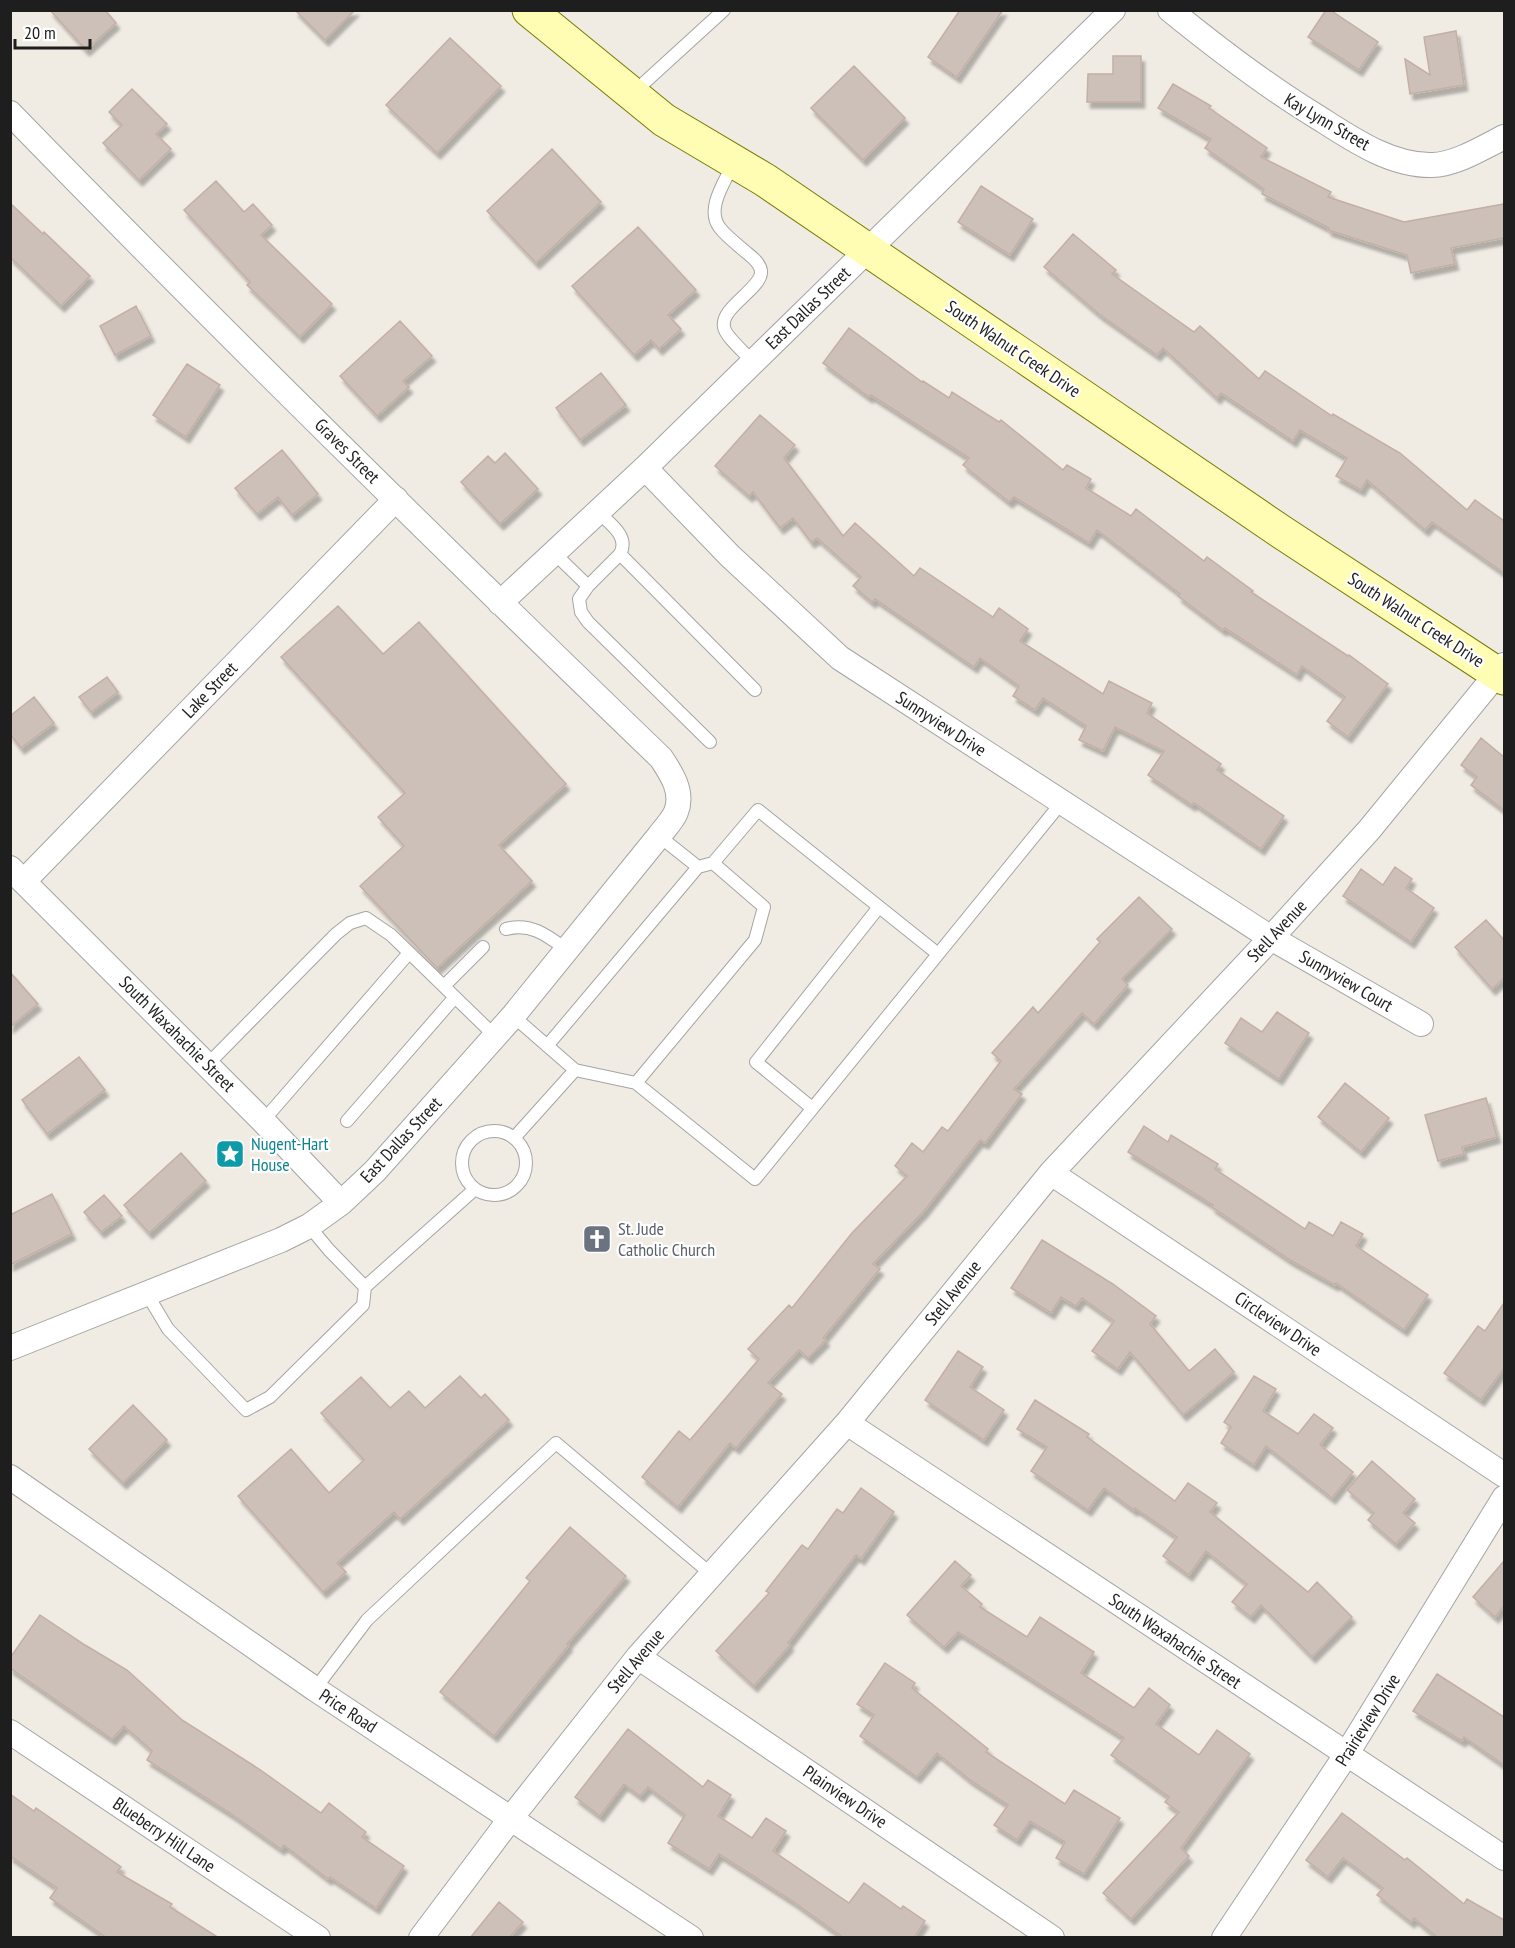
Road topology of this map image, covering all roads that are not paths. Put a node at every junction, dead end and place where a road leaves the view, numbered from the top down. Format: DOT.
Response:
graph roads {
  1 [pos="529,10"];
  2 [pos="724,10"];
  3 [pos="1113,10"];
  4 [pos="1170,10"];
  5 [pos="632,94"];
  6 [pos="10,113"];
  7 [pos="1504,137"];
  8 [pos="734,162"];
  9 [pos="867,250"];
  10 [pos="753,362"];
  11 [pos="645,468"];
  12 [pos="396,500"];
  13 [pos="598,512"];
  14 [pos="554,553"];
  15 [pos="620,554"];
  16 [pos="588,586"];
  17 [pos="500,603"];
  18 [pos="1502,672"];
  19 [pos="755,690"];
  20 [pos="710,742"];
  21 [pos="678,790"];
  22 [pos="1062,802"];
  23 [pos="659,836"];
  24 [pos="713,862"];
  25 [pos="698,867"];
  26 [pos="17,874"];
  27 [pos="879,907"];
  28 [pos="506,929"];
  29 [pos="1271,938"];
  30 [pos="483,947"];
  31 [pos="567,950"];
  32 [pos="409,953"];
  33 [pos="938,954"];
  34 [pos="444,986"];
  35 [pos="455,997"];
  36 [pos="513,1016"];
  37 [pos="1421,1024"];
  38 [pos="495,1036"];
  39 [pos="547,1046"];
  40 [pos="207,1065"];
  41 [pos="575,1070"];
  42 [pos="636,1083"];
  43 [pos="812,1108"];
  44 [pos="263,1121"];
  45 [pos="347,1121"];
  46 [pos="514,1138"];
  47 [pos="1051,1173"];
  48 [pos="475,1189"];
  49 [pos="341,1203"];
  50 [pos="309,1226"];
  51 [pos="365,1287"];
  52 [pos="147,1294"];
  53 [pos="10,1348"];
  54 [pos="847,1423"];
  55 [pos="1504,1475"];
  56 [pos="10,1477"];
  57 [pos="1504,1498"];
  58 [pos="711,1574"];
  59 [pos="638,1657"];
  60 [pos="315,1689"];
  61 [pos="10,1732"];
  62 [pos="1347,1755"];
  63 [pos="511,1818"];
  64 [pos="1504,1858"];
  65 [pos="318,1938"];
  66 [pos="422,1938"];
  67 [pos="691,1938"];
  68 [pos="1052,1938"];
  69 [pos="1224,1938"];
  1 -- 5 [label="street, South Walnut Creek Drive"];
  2 -- 5 [label="lane"];
  3 -- 9 [label="street, East Dallas Street"];
  4 -- 7 [label="street, Kay Lynn Street"];
  5 -- 8 [label="street, South Walnut Creek Drive"];
  6 -- 12 [label="street, Graves Street"];
  8 -- 9 [label="street, South Walnut Creek Drive"];
  8 -- 10 [label="lane"];
  9 -- 10 [label="street, East Dallas Street"];
  9 -- 18 [label="street, South Walnut Creek Drive"];
  10 -- 11 [label="street, East Dallas Street"];
  11 -- 13 [label="street, East Dallas Street"];
  11 -- 22 [label="street, Sunnyview Drive"];
  12 -- 17 [label="street, Graves Street"];
  12 -- 26 [label="street, Lake Street"];
  13 -- 14 [label="street, East Dallas Street"];
  13 -- 15 [label="lane"];
  14 -- 16 [label="lane"];
  14 -- 17 [label="street, East Dallas Street"];
  15 -- 16 [label="lane"];
  15 -- 19 [label="lane"];
  16 -- 20 [label="lane"];
  17 -- 21 [label="street, Graves Street"];
  18 -- 29 [label="street, Stell Avenue"];
  21 -- 23 [label="street, East Dallas Street"];
  22 -- 29 [label="street, Sunnyview Drive"];
  22 -- 33 [label="lane"];
  23 -- 25 [label="lane"];
  23 -- 31 [label="street, East Dallas Street"];
  24 -- 25 [label="lane"];
  24 -- 27 [label="lane"];
  24 -- 42 [label="lane"];
  25 -- 39 [label="lane"];
  26 -- 40 [label="street, South Waxahachie Street"];
  27 -- 33 [label="lane"];
  27 -- 43 [label="lane"];
  28 -- 31 [label="lane"];
  29 -- 37 [label="street, Sunnyview Court"];
  29 -- 47 [label="street, Stell Avenue"];
  30 -- 34 [label="lane"];
  31 -- 36 [label="street, East Dallas Street"];
  32 -- 34 [label="lane"];
  32 -- 40 [label="lane"];
  32 -- 44 [label="lane"];
  33 -- 43 [label="lane"];
  34 -- 35 [label="lane"];
  35 -- 38 [label="lane"];
  35 -- 45 [label="lane"];
  36 -- 38 [label="street, East Dallas Street"];
  36 -- 39 [label="lane"];
  38 -- 49 [label="street, East Dallas Street"];
  39 -- 41 [label="lane"];
  40 -- 44 [label="street, South Waxahachie Street"];
  41 -- 42 [label="lane"];
  41 -- 46 [label="lane"];
  42 -- 43 [label="lane"];
  44 -- 49 [label="street, South Waxahachie Street"];
  46 -- 48 [label="lane"];
  46 -- 48 [label="lane"];
  47 -- 54 [label="street, Stell Avenue"];
  47 -- 55 [label="street, Circleview Drive"];
  48 -- 51 [label="lane"];
  49 -- 50 [label="street, East Dallas Street"];
  50 -- 51 [label="lane"];
  50 -- 52 [label="street, East Dallas Street"];
  51 -- 52 [label="lane"];
  52 -- 53 [label="street, East Dallas Street"];
  54 -- 58 [label="street, Stell Avenue"];
  54 -- 62 [label="street, South Waxahachie Street"];
  56 -- 60 [label="street, Price Road"];
  57 -- 62 [label="street, Prairieview Drive"];
  58 -- 59 [label="street, Stell Avenue"];
  58 -- 60 [label="lane"];
  59 -- 63 [label="street, Stell Avenue"];
  59 -- 68 [label="street, Plainview Drive"];
  60 -- 63 [label="street, Price Road"];
  61 -- 65 [label="street, Blueberry Hill Lane"];
  62 -- 64 [label="street, South Waxahachie Street"];
  62 -- 69 [label="street, Prairieview Drive"];
  63 -- 66 [label="street, Stell Avenue"];
  63 -- 67 [label="street, Price Road"];
}
